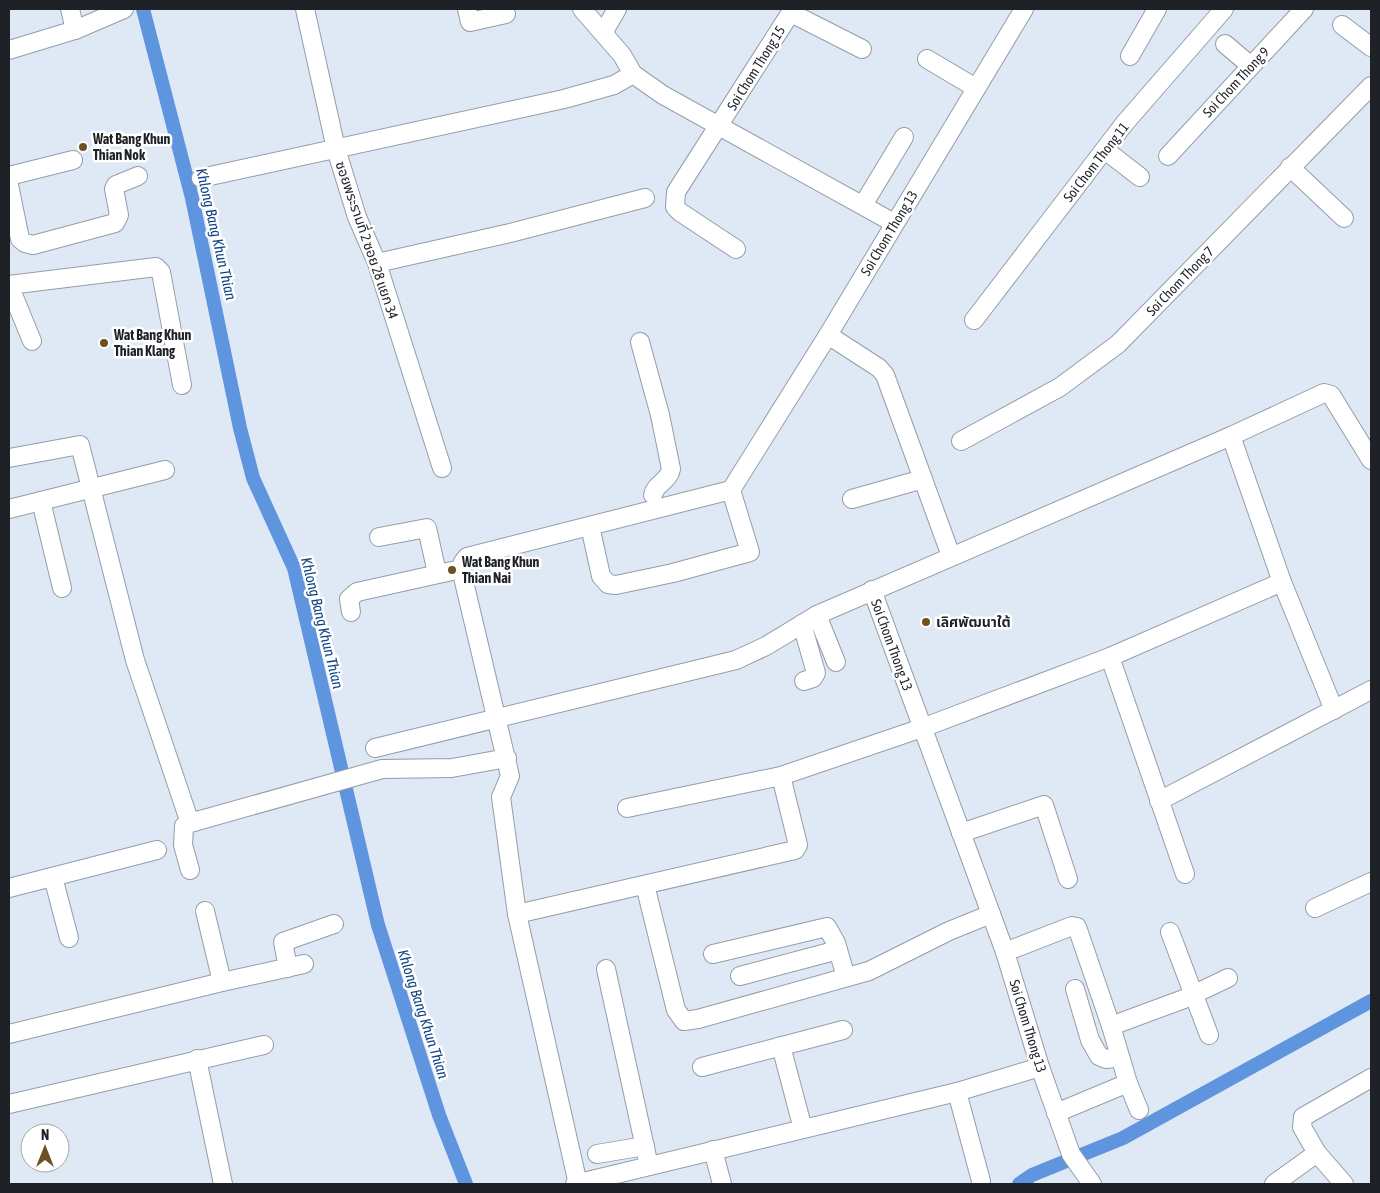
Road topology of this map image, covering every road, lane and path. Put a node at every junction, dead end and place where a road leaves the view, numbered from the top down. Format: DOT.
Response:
graph roads {
  1 [pos="70,9"];
  2 [pos="305,9"];
  3 [pos="467,9"];
  4 [pos="582,9"];
  5 [pos="617,9"];
  6 [pos="1024,9"];
  7 [pos="1157,9"];
  8 [pos="1224,9"];
  9 [pos="1304,9"];
  10 [pos="121,10"];
  11 [pos="792,11"];
  12 [pos="506,14"];
  13 [pos="1342,25"];
  14 [pos="75,30"];
  15 [pos="603,33"];
  16 [pos="1225,44"];
  17 [pos="1371,47"];
  18 [pos="862,49"];
  19 [pos="9,50"];
  20 [pos="1130,56"];
  21 [pos="927,59"];
  22 [pos="1251,66"];
  23 [pos="633,74"];
  24 [pos="1371,86"];
  25 [pos="976,88"];
  26 [pos="718,127"];
  27 [pos="904,137"];
  28 [pos="336,149"];
  29 [pos="1105,150"];
  30 [pos="1168,156"];
  31 [pos="73,160"];
  32 [pos="1290,167"];
  33 [pos="9,176"];
  34 [pos="138,176"];
  35 [pos="1140,177"];
  36 [pos="201,178"];
  37 [pos="9,185"];
  38 [pos="645,198"];
  39 [pos="863,204"];
  40 [pos="1344,218"];
  41 [pos="894,223"];
  42 [pos="736,249"];
  43 [pos="376,263"];
  44 [pos="974,320"];
  45 [pos="828,335"];
  46 [pos="32,340"];
  47 [pos="640,342"];
  48 [pos="182,385"];
  49 [pos="1231,436"];
  50 [pos="961,441"];
  51 [pos="9,458"];
  52 [pos="1371,460"];
  53 [pos="442,468"];
  54 [pos="165,470"];
  55 [pos="923,479"];
  56 [pos="91,488"];
  57 [pos="732,490"];
  58 [pos="852,499"];
  59 [pos="42,501"];
  60 [pos="654,503"];
  61 [pos="9,508"];
  62 [pos="590,526"];
  63 [pos="379,537"];
  64 [pos="951,556"];
  65 [pos="461,569"];
  66 [pos="437,573"];
  67 [pos="1282,582"];
  68 [pos="62,588"];
  69 [pos="872,590"];
  70 [pos="351,612"];
  71 [pos="817,615"];
  72 [pos="802,624"];
  73 [pos="1110,657"];
  74 [pos="836,662"];
  75 [pos="804,681"];
  76 [pos="1371,690"];
  77 [pos="1334,710"];
  78 [pos="496,718"];
  79 [pos="922,728"];
  80 [pos="375,748"];
  81 [pos="506,758"];
  82 [pos="781,776"];
  83 [pos="1159,801"];
  84 [pos="627,808"];
  85 [pos="190,823"];
  86 [pos="961,833"];
  87 [pos="156,850"];
  88 [pos="190,870"];
  89 [pos="1185,874"];
  90 [pos="53,877"];
  91 [pos="1068,879"];
  92 [pos="1371,882"];
  93 [pos="645,885"];
  94 [pos="9,888"];
  95 [pos="1315,908"];
  96 [pos="204,911"];
  97 [pos="517,914"];
  98 [pos="991,914"];
  99 [pos="334,924"];
  100 [pos="1170,932"];
  101 [pos="69,938"];
  102 [pos="838,950"];
  103 [pos="1005,952"];
  104 [pos="713,954"];
  105 [pos="606,969"];
  106 [pos="740,976"];
  107 [pos="846,978"];
  108 [pos="1228,978"];
  109 [pos="222,982"];
  110 [pos="1075,989"];
  111 [pos="1193,995"];
  112 [pos="1111,1026"];
  113 [pos="844,1030"];
  114 [pos="9,1034"];
  115 [pos="1209,1034"];
  116 [pos="264,1045"];
  117 [pos="781,1046"];
  118 [pos="1120,1057"];
  119 [pos="197,1059"];
  120 [pos="702,1067"];
  121 [pos="1040,1067"];
  122 [pos="1371,1078"];
  123 [pos="1128,1083"];
  124 [pos="957,1092"];
  125 [pos="9,1104"];
  126 [pos="1139,1110"];
  127 [pos="1056,1113"];
  128 [pos="803,1129"];
  129 [pos="645,1146"];
  130 [pos="713,1150"];
  131 [pos="1317,1153"];
  132 [pos="597,1154"];
  133 [pos="649,1166"];
  134 [pos="982,1181"];
  135 [pos="223,1184"];
  136 [pos="577,1184"];
  137 [pos="722,1184"];
  138 [pos="1092,1184"];
  139 [pos="1274,1184"];
  140 [pos="1344,1184"];
  1 -- 14 [label="street"];
  2 -- 28 [label="street, ซอยพระรามที่ 2 ซอย 28 แยก 34"];
  3 -- 12 [label="street"];
  4 -- 15 [label="street"];
  5 -- 15 [label="street"];
  6 -- 25 [label="street, Soi Chom Thong 13"];
  7 -- 20 [label="street"];
  8 -- 29 [label="street, Soi Chom Thong 11"];
  9 -- 22 [label="street, Soi Chom Thong 9"];
  10 -- 14 [label="street"];
  11 -- 18 [label="street"];
  11 -- 26 [label="street, Soi Chom Thong 15"];
  13 -- 17 [label="street"];
  14 -- 19 [label="street"];
  15 -- 23 [label="street"];
  16 -- 22 [label="street"];
  21 -- 25 [label="street"];
  22 -- 30 [label="street, Soi Chom Thong 9"];
  23 -- 26 [label="street"];
  23 -- 28 [label="street"];
  24 -- 32 [label="street, Soi Chom Thong 7"];
  25 -- 41 [label="street, Soi Chom Thong 13"];
  26 -- 39 [label="street"];
  26 -- 42 [label="street, Soi Chom Thong 15"];
  27 -- 39 [label="street"];
  28 -- 36 [label="street"];
  28 -- 43 [label="street, ซอยพระรามที่ 2 ซอย 28 แยก 34"];
  29 -- 35 [label="street"];
  29 -- 44 [label="street, Soi Chom Thong 11"];
  31 -- 33 [label="street"];
  32 -- 40 [label="street"];
  32 -- 50 [label="street, Soi Chom Thong 7"];
  34 -- 37 [label="street"];
  38 -- 43 [label="street"];
  39 -- 41 [label="street"];
  41 -- 45 [label="street, Soi Chom Thong 13"];
  43 -- 53 [label="street, ซอยพระรามที่ 2 ซอย 28 แยก 34"];
  45 -- 55 [label="street"];
  45 -- 57 [label="street, Soi Chom Thong 13"];
  46 -- 48 [label="street"];
  47 -- 60 [label="street"];
  49 -- 52 [label="street, Soi Chom Thong 13"];
  49 -- 64 [label="street, Soi Chom Thong 13"];
  49 -- 67 [label="street"];
  51 -- 56 [label="street"];
  54 -- 56 [label="street"];
  55 -- 58 [label="street"];
  55 -- 64 [label="street"];
  56 -- 59 [label="street"];
  56 -- 85 [label="street"];
  57 -- 60 [label="street"];
  57 -- 62 [label="street"];
  59 -- 61 [label="street"];
  59 -- 68 [label="street"];
  60 -- 62 [label="street"];
  62 -- 65 [label="street"];
  63 -- 66 [label="street"];
  64 -- 69 [label="street, Soi Chom Thong 13"];
  65 -- 66 [label="street"];
  65 -- 78 [label="street"];
  66 -- 70 [label="street"];
  67 -- 73 [label="street"];
  67 -- 77 [label="street"];
  69 -- 71 [label="street"];
  69 -- 79 [label="street, Soi Chom Thong 13"];
  71 -- 72 [label="street"];
  71 -- 74 [label="street"];
  72 -- 75 [label="street"];
  72 -- 78 [label="street"];
  73 -- 79 [label="street"];
  73 -- 83 [label="street"];
  76 -- 77 [label="street"];
  77 -- 83 [label="street"];
  78 -- 80 [label="street"];
  78 -- 81 [label="street"];
  79 -- 82 [label="street"];
  79 -- 86 [label="street, Soi Chom Thong 13"];
  81 -- 85 [label="street"];
  81 -- 97 [label="street"];
  82 -- 84 [label="street"];
  82 -- 93 [label="street"];
  83 -- 89 [label="street"];
  85 -- 88 [label="street"];
  86 -- 91 [label="street"];
  86 -- 98 [label="street, Soi Chom Thong 13"];
  87 -- 90 [label="street"];
  90 -- 94 [label="street"];
  90 -- 101 [label="street"];
  92 -- 95 [label="street"];
  93 -- 97 [label="street"];
  93 -- 107 [label="street"];
  96 -- 109 [label="street"];
  97 -- 136 [label="street"];
  98 -- 103 [label="street, Soi Chom Thong 13"];
  98 -- 107 [label="street"];
  99 -- 109 [label="street"];
  100 -- 111 [label="street"];
  102 -- 104 [label="street"];
  102 -- 106 [label="street"];
  102 -- 107 [label="street"];
  103 -- 112 [label="street"];
  103 -- 121 [label="street, Soi Chom Thong 13"];
  105 -- 129 [label="street"];
  108 -- 111 [label="street"];
  109 -- 114 [label="street"];
  110 -- 118 [label="street"];
  111 -- 112 [label="street"];
  111 -- 115 [label="street"];
  112 -- 118 [label="street"];
  113 -- 117 [label="street"];
  116 -- 119 [label="street"];
  117 -- 120 [label="street"];
  117 -- 128 [label="street"];
  118 -- 123 [label="street"];
  119 -- 125 [label="street"];
  119 -- 135 [label="street"];
  121 -- 124 [label="street"];
  121 -- 127 [label="street, Soi Chom Thong 13"];
  122 -- 131 [label="street"];
  123 -- 126 [label="street"];
  123 -- 127 [label="street"];
  124 -- 128 [label="street"];
  124 -- 134 [label="street"];
  127 -- 138 [label="street, Soi Chom Thong 13"];
  128 -- 130 [label="street"];
  129 -- 132 [label="street"];
  129 -- 133 [label="street"];
  130 -- 133 [label="street"];
  130 -- 137 [label="street"];
  131 -- 139 [label="street"];
  131 -- 140 [label="street"];
  133 -- 136 [label="street"];
}
